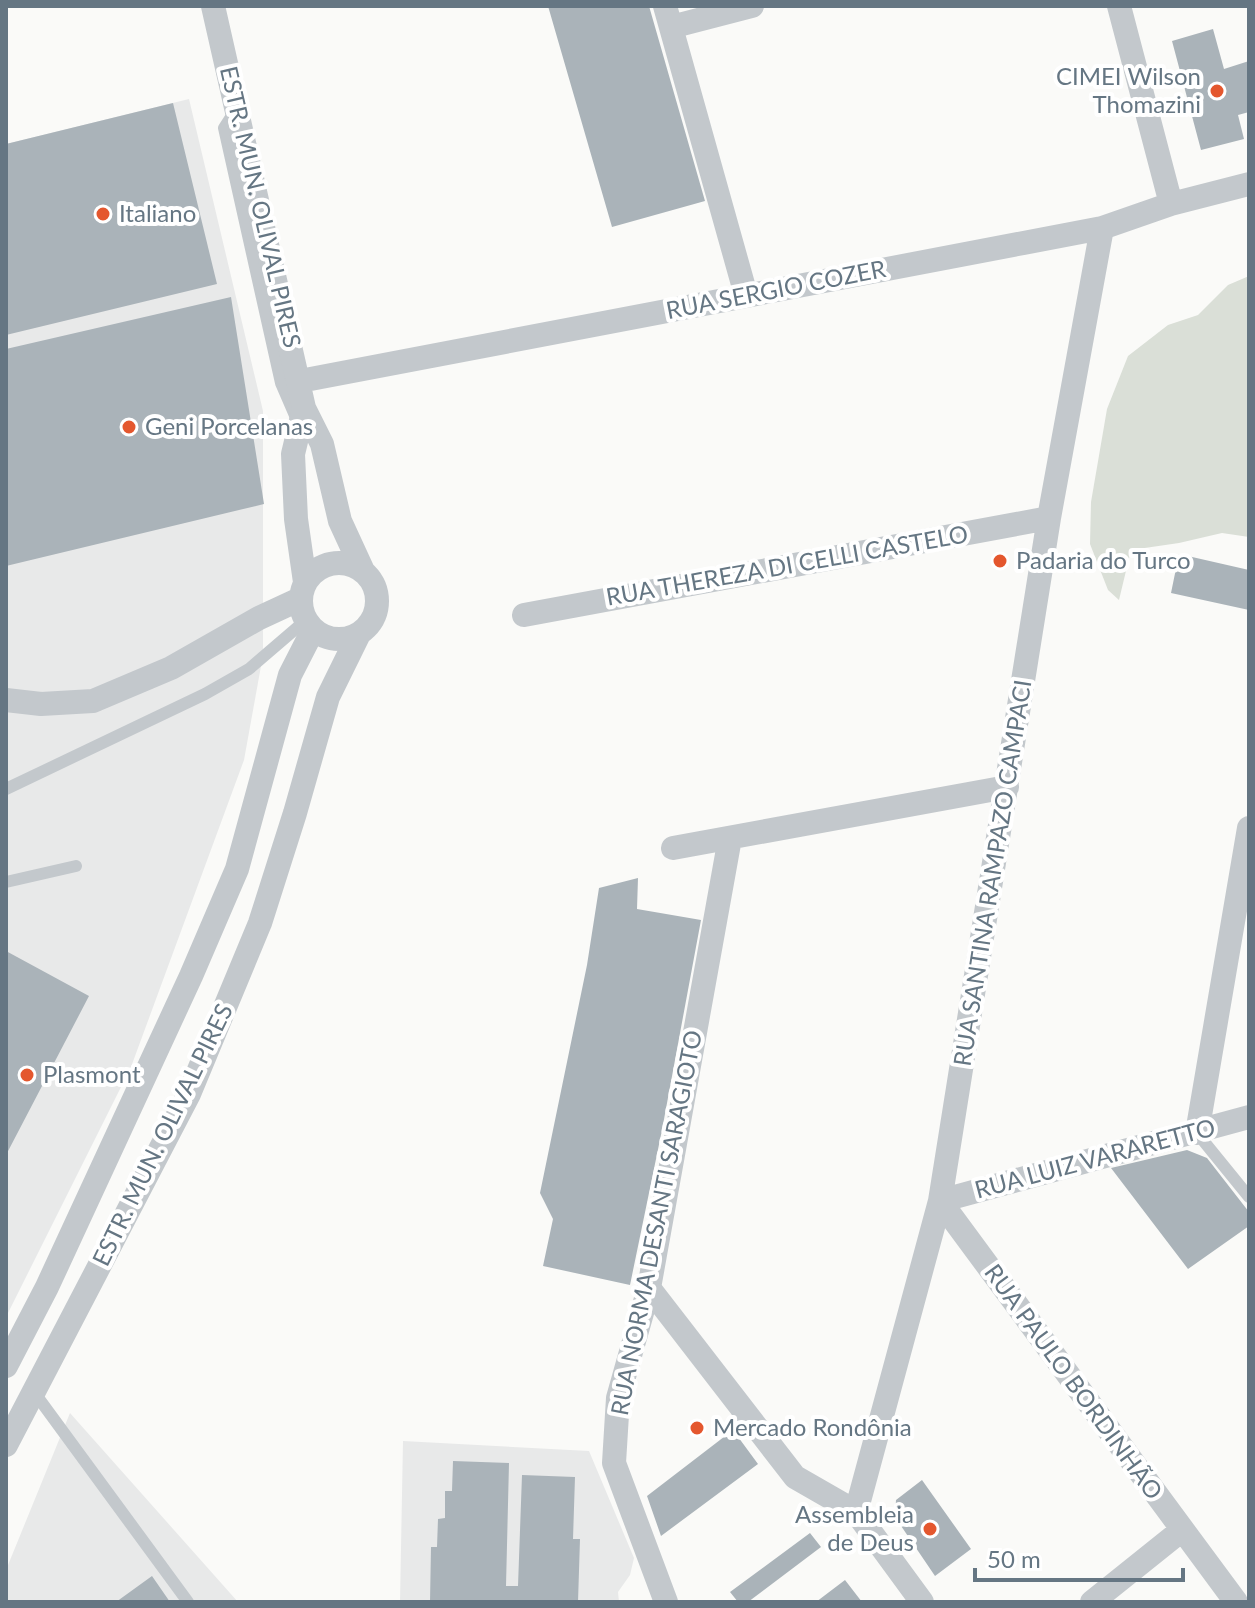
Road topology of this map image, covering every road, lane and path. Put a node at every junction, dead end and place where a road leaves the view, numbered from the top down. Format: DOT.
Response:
graph roads {
  1 [pos="213,6"];
  2 [pos="752,6"];
  3 [pos="1119,6"];
  4 [pos="668,17"];
  5 [pos="237,108"];
  6 [pos="1249,184"];
  7 [pos="1171,204"];
  8 [pos="1102,228"];
  9 [pos="746,295"];
  10 [pos="300,381"];
  11 [pos="302,417"];
  12 [pos="1049,518"];
  13 [pos="363,571"];
  14 [pos="306,608"];
  15 [pos="524,615"];
  16 [pos="359,634"];
  17 [pos="6,700"];
  18 [pos="1007,787"];
  19 [pos="6,789"];
  20 [pos="1249,828"];
  21 [pos="730,838"];
  22 [pos="673,848"];
  23 [pos="76,866"];
  24 [pos="6,882"];
  25 [pos="1249,1117"];
  26 [pos="1197,1133"];
  27 [pos="1249,1197"];
  28 [pos="940,1201"];
  29 [pos="649,1288"];
  30 [pos="6,1366"];
  31 [pos="34,1392"];
  32 [pos="6,1445"];
  33 [pos="856,1512"];
  34 [pos="1182,1530"];
  35 [pos="188,1602"];
  36 [pos="666,1602"];
  37 [pos="922,1602"];
  38 [pos="1092,1602"];
  39 [pos="1236,1602"];
  1 -- 5 [label="street, ESTR. MUN. OLIVAL PIRES"];
  2 -- 4 [label="street"];
  3 -- 7 [label="street"];
  4 -- 9 [label="street"];
  5 -- 10 [label="street, ESTR. MUN. OLIVAL PIRES"];
  5 -- 11 [label="lane"];
  6 -- 7 [label="street, RUA SERGIO COZER"];
  7 -- 8 [label="street, RUA SERGIO COZER"];
  8 -- 9 [label="street, RUA SERGIO COZER"];
  8 -- 12 [label="street, RUA SANTINA RAMPAZO CAMPACI"];
  9 -- 10 [label="street, RUA SERGIO COZER"];
  10 -- 11 [label="street, ESTR. MUN. OLIVAL PIRES"];
  11 -- 13 [label="street, ESTR. MUN. OLIVAL PIRES"];
  11 -- 14 [label="street, ESTR. MUN. OLIVAL PIRES"];
  12 -- 15 [label="street, RUA THEREZA DI CELLI CASTELO"];
  12 -- 18 [label="street, RUA SANTINA RAMPAZO CAMPACI"];
  13 -- 14 [label="street"];
  13 -- 16 [label="street, ESTR. MUN. OLIVAL PIRES"];
  14 -- 16 [label="street"];
  14 -- 17 [label="street"];
  14 -- 19 [label="lane"];
  14 -- 30 [label="street, ESTR. MUN. OLIVAL PIRES"];
  16 -- 31 [label="street, ESTR. MUN. OLIVAL PIRES"];
  18 -- 21 [label="street"];
  18 -- 28 [label="street, RUA SANTINA RAMPAZO CAMPACI"];
  20 -- 26 [label="street"];
  21 -- 22 [label="street"];
  21 -- 29 [label="street, RUA NORMA DESANTI SARAGIOTO"];
  23 -- 24 [label="lane"];
  25 -- 26 [label="street, RUA LUIZ VARARETTO"];
  26 -- 27 [label="lane"];
  26 -- 28 [label="street, RUA LUIZ VARARETTO"];
  28 -- 33 [label="street, RUA SANTINA RAMPAZO CAMPACI"];
  28 -- 34 [label="street, RUA PAULO BORDINHÃO"];
  29 -- 33 [label="street"];
  29 -- 36 [label="street, RUA NORMA DESANTI SARAGIOTO"];
  31 -- 32 [label="street, ESTR. MUN. OLIVAL PIRES"];
  31 -- 35 [label="lane"];
  33 -- 37 [label="street"];
  34 -- 38 [label="street"];
  34 -- 39 [label="street, RUA PAULO BORDINHÃO"];
}
